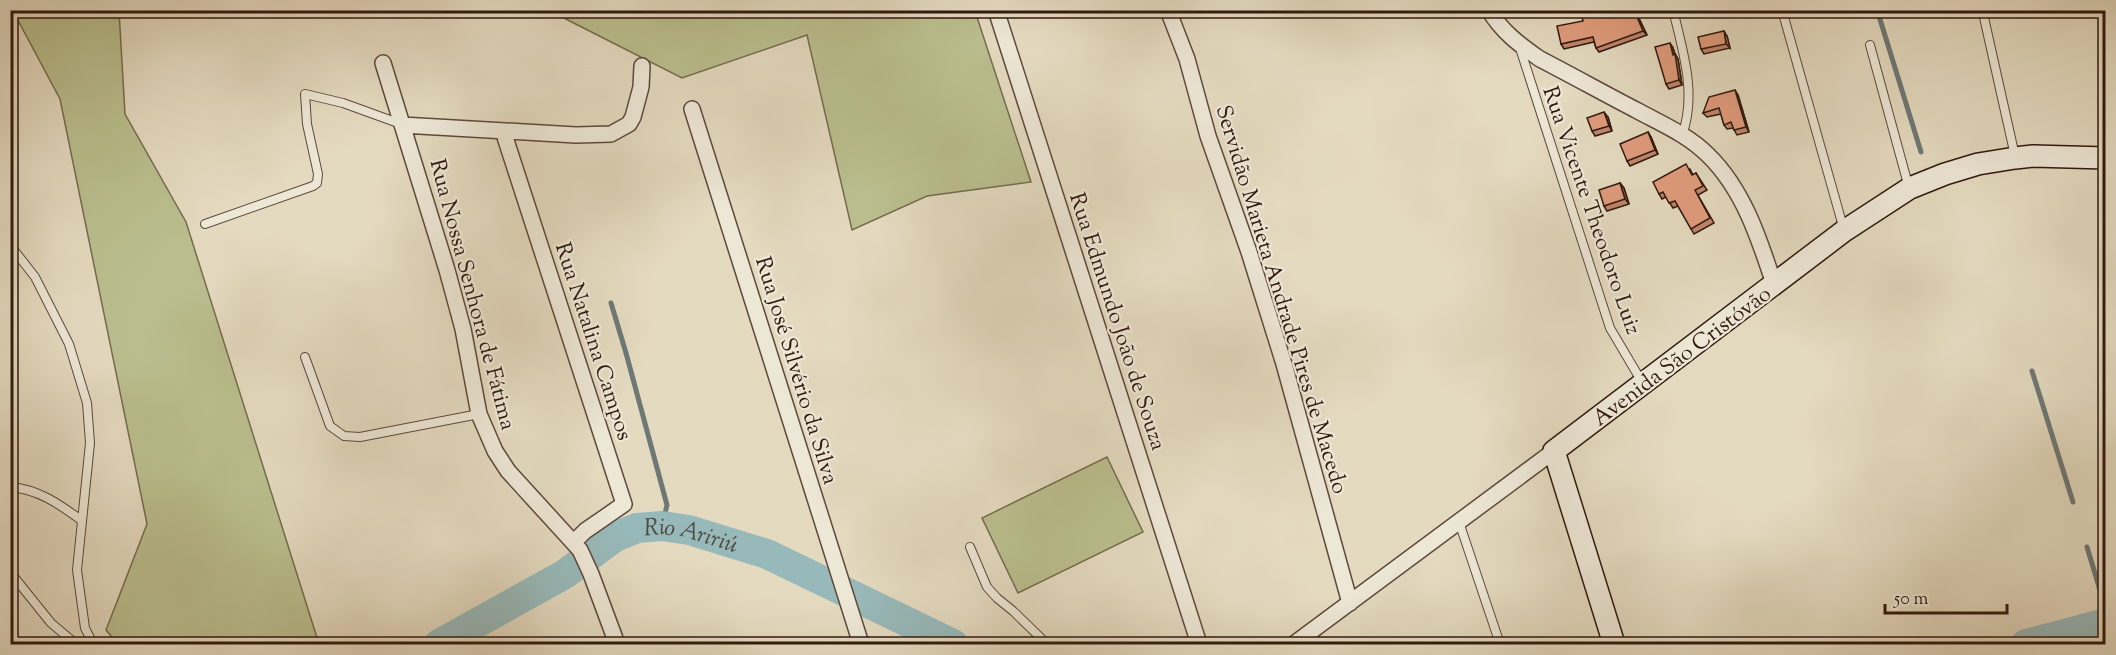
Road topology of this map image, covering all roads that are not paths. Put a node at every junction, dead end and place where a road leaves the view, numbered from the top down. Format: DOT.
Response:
graph roads {
  1 [pos="996,10"];
  2 [pos="1168,10"];
  3 [pos="1489,10"];
  4 [pos="1673,10"];
  5 [pos="1782,10"];
  6 [pos="1983,13"];
  7 [pos="1518,44"];
  8 [pos="1870,45"];
  9 [pos="384,63"];
  10 [pos="642,66"];
  11 [pos="692,109"];
  12 [pos="402,125"];
  13 [pos="503,131"];
  14 [pos="1682,135"];
  15 [pos="2015,158"];
  16 [pos="2106,158"];
  17 [pos="1910,188"];
  18 [pos="205,224"];
  19 [pos="1844,231"];
  20 [pos="10,245"];
  21 [pos="1774,284"];
  22 [pos="305,357"];
  23 [pos="1643,383"];
  24 [pos="478,414"];
  25 [pos="1554,451"];
  26 [pos="11,486"];
  27 [pos="81,520"];
  28 [pos="1459,522"];
  29 [pos="577,546"];
  30 [pos="970,547"];
  31 [pos="10,572"];
  32 [pos="1350,603"];
  33 [pos="1614,644"];
  34 [pos="76,645"];
  35 [pos="93,645"];
  36 [pos="617,645"];
  37 [pos="861,645"];
  38 [pos="1047,645"];
  39 [pos="1199,645"];
  40 [pos="1294,645"];
  41 [pos="1500,645"];
  1 -- 39 [label="street, Rua Edmundo João de Souza"];
  2 -- 32 [label="street, Servidão Marieta Andrade Pires de Macedo"];
  3 -- 7 [label="street"];
  4 -- 14 [label="lane"];
  5 -- 19 [label="lane"];
  6 -- 15 [label="lane"];
  7 -- 14 [label="street"];
  7 -- 23 [label="lane, Rua Vicente Theodoro Luiz"];
  8 -- 17 [label="lane"];
  9 -- 12 [label="street, Rua Nossa Senhora de Fátima"];
  10 -- 13 [label="street"];
  11 -- 37 [label="street, Rua José Silvério da Silva"];
  12 -- 13 [label="street"];
  12 -- 18 [label="lane"];
  12 -- 24 [label="street, Rua Nossa Senhora de Fátima"];
  13 -- 29 [label="street, Rua Natalina Campos"];
  14 -- 21 [label="street"];
  15 -- 16 [label="main road, Avenida São Cristóvão"];
  15 -- 17 [label="main road, Avenida São Cristóvão"];
  17 -- 19 [label="main road, Avenida São Cristóvão"];
  19 -- 21 [label="main road, Avenida São Cristóvão"];
  20 -- 27 [label="lane"];
  21 -- 23 [label="main road, Avenida São Cristóvão"];
  22 -- 24 [label="lane"];
  23 -- 25 [label="main road, Avenida São Cristóvão"];
  24 -- 29 [label="street, Rua Nossa Senhora de Fátima"];
  25 -- 28 [label="street, Avenida São Cristóvão"];
  25 -- 33 [label="main road"];
  26 -- 27 [label="lane"];
  27 -- 35 [label="lane"];
  28 -- 32 [label="street, Avenida São Cristóvão"];
  28 -- 41 [label="lane"];
  29 -- 36 [label="street, Rua Nossa Senhora de Fátima"];
  30 -- 38 [label="lane"];
  31 -- 34 [label="lane"];
  32 -- 40 [label="street, Avenida São Cristóvão"];
}
